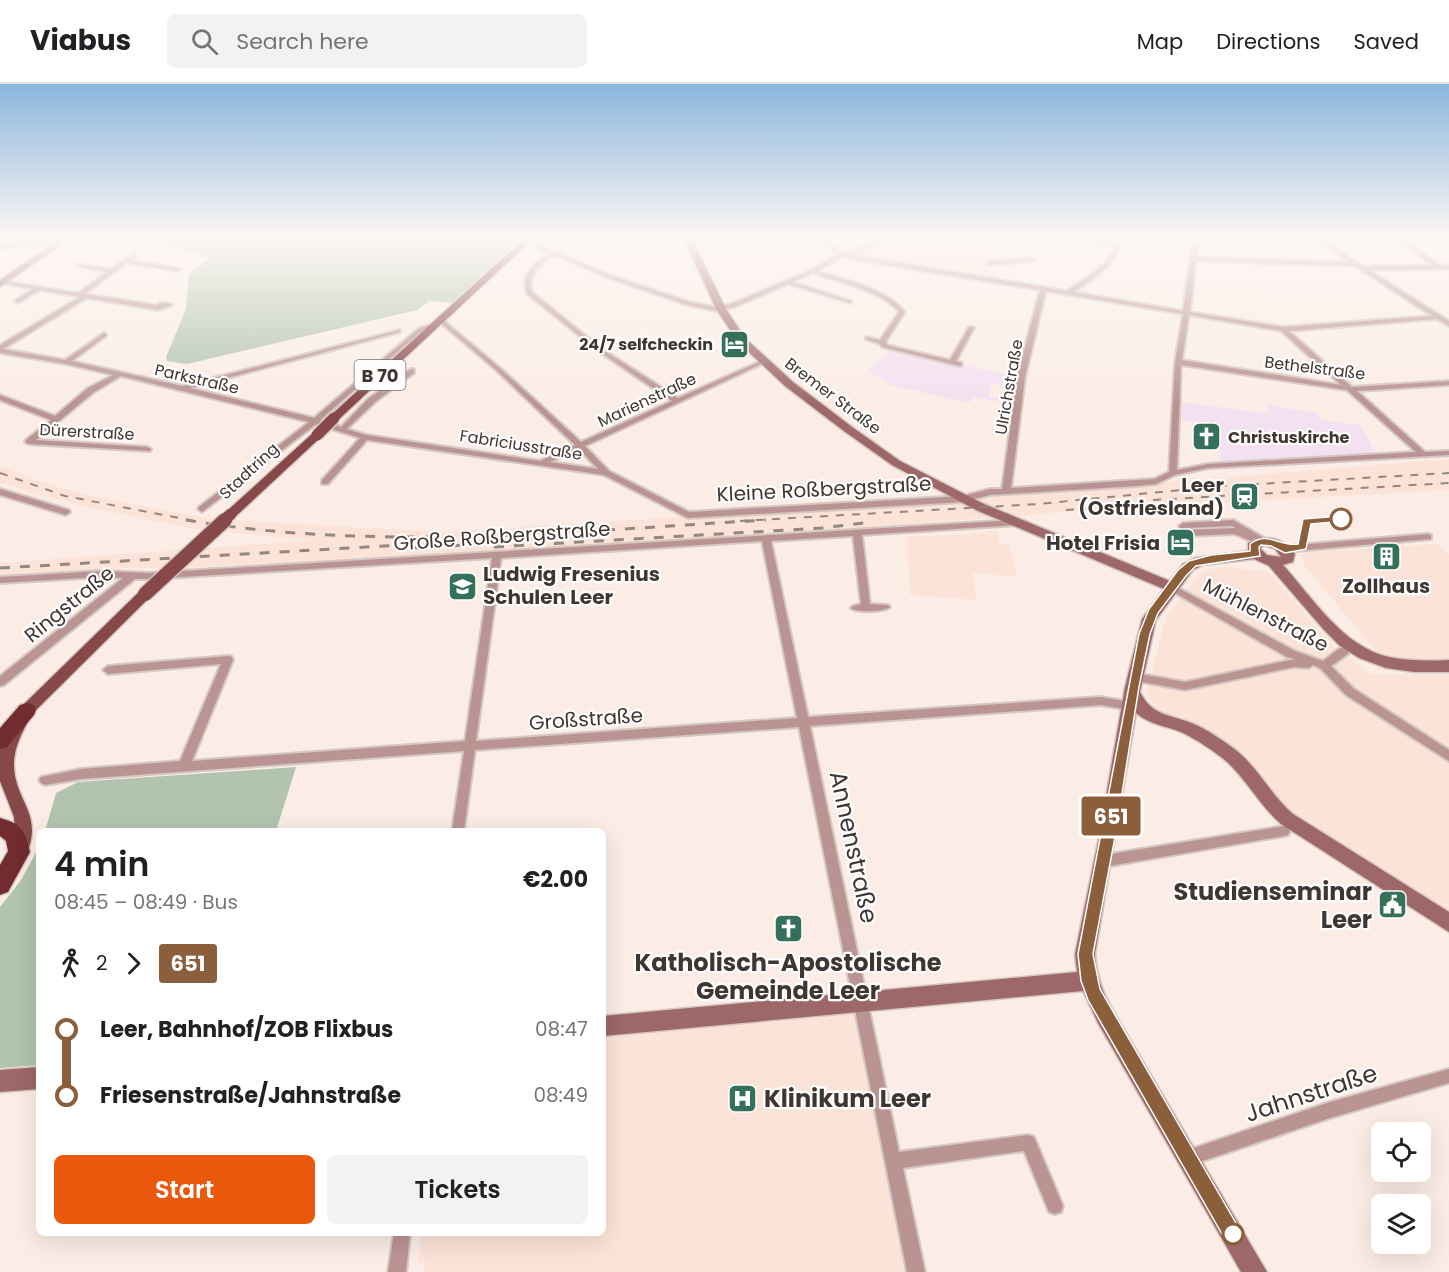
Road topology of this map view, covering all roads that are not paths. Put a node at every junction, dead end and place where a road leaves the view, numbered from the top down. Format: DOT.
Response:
graph roads {
  1 [pos="32,292"];
  2 [pos="63,292"];
  3 [pos="86,292"];
  4 [pos="471,292"];
  5 [pos="528,292"];
  6 [pos="656,292"];
  7 [pos="713,292"];
  8 [pos="764,292"];
  9 [pos="819,292"];
  10 [pos="869,292"];
  11 [pos="1043,292"];
  12 [pos="1190,292"];
  13 [pos="1400,292"];
  14 [pos="1069,293"];
  15 [pos="82,296"];
  16 [pos="18,301"];
  17 [pos="849,302"];
  18 [pos="157,308"];
  19 [pos="721,309"];
  20 [pos="1187,313"];
  21 [pos="1438,317"];
  22 [pos="1449,324"];
  23 [pos="434,326"];
  24 [pos="971,328"];
  25 [pos="1283,329"];
  26 [pos="398,331"];
  27 [pos="104,335"];
  28 [pos="457,335"];
  29 [pos="868,338"];
  30 [pos="883,343"];
  31 [pos="0,349"];
  32 [pos="66,362"];
  33 [pos="764,362"];
  34 [pos="1178,362"];
  35 [pos="411,371"];
  36 [pos="118,375"];
  37 [pos="1449,383"];
  38 [pos="182,388"];
  39 [pos="1353,389"];
  40 [pos="0,397"];
  41 [pos="677,401"];
  42 [pos="56,419"];
  43 [pos="318,426"];
  44 [pos="342,430"];
  45 [pos="366,437"];
  46 [pos="580,446"];
  47 [pos="147,449"];
  48 [pos="1449,453"];
  49 [pos="1424,454"];
  50 [pos="542,463"];
  51 [pos="606,473"];
  52 [pos="1173,473"];
  53 [pos="325,482"];
  54 [pos="1006,491"];
  55 [pos="0,492"];
  56 [pos="963,499"];
  57 [pos="202,509"];
  58 [pos="66,512"];
  59 [pos="688,515"];
  60 [pos="1015,523"];
  61 [pos="857,532"];
  62 [pos="1428,537"];
  63 [pos="766,538"];
  64 [pos="1256,538"];
  65 [pos="497,554"];
  66 [pos="1256,554"];
  67 [pos="1281,558"];
  68 [pos="132,576"];
  69 [pos="0,580"];
  70 [pos="1171,587"];
  71 [pos="885,607"];
  72 [pos="1348,649"];
  73 [pos="1324,665"];
  74 [pos="1449,666"];
  75 [pos="108,670"];
  76 [pos="0,682"];
  77 [pos="1132,692"];
  78 [pos="27,710"];
  79 [pos="1150,716"];
  80 [pos="804,723"];
  81 [pos="1126,730"];
  82 [pos="0,741"];
  83 [pos="470,746"];
  84 [pos="1449,756"];
  85 [pos="184,766"];
  86 [pos="45,780"];
  87 [pos="0,827"];
  88 [pos="458,828"];
  89 [pos="1284,831"];
  90 [pos="19,852"];
  91 [pos="1104,861"];
  92 [pos="0,885"];
  93 [pos="1449,923"];
  94 [pos="1088,981"];
  95 [pos="861,1003"];
  96 [pos="606,1026"];
  97 [pos="1449,1076"];
  98 [pos="36,1077"];
  99 [pos="0,1081"];
  100 [pos="1188,1158"];
  101 [pos="893,1161"];
  102 [pos="1054,1206"];
  103 [pos="402,1236"];
  104 [pos="397,1272"];
  105 [pos="916,1272"];
  106 [pos="1255,1272"];
  1 -- 16 [label="street"];
  2 -- 15 [label="street"];
  3 -- 15 [label="street"];
  4 -- 23 [label="main road, Stadtring / B 70"];
  5 -- 41 [label="street"];
  6 -- 19 [label="street"];
  7 -- 19 [label="main road, Bremer Straße"];
  8 -- 19 [label="street"];
  9 -- 17 [label="street"];
  10 -- 30 [label="street"];
  11 -- 54 [label="street, Ulrichstraße"];
  12 -- 20 [label="street"];
  13 -- 21 [label="street"];
  14 -- 20 [label="street"];
  15 -- 18 [label="street"];
  15 -- 31 [label="street"];
  19 -- 33 [label="main road, Bremer Straße"];
  20 -- 25 [label="street"];
  20 -- 34 [label="street"];
  21 -- 22 [label="street"];
  21 -- 25 [label="street"];
  23 -- 28 [label="street"];
  23 -- 28 [label="street"];
  23 -- 43 [label="main road, Stadtring / B 70, bridge"];
  23 -- 43 [label="street"];
  24 -- 30 [label="street"];
  25 -- 39 [label="street"];
  26 -- 38 [label="street"];
  27 -- 32 [label="street"];
  28 -- 46 [label="street"];
  29 -- 30 [label="street"];
  31 -- 32 [label="street, Parkstraße"];
  32 -- 36 [label="street, Parkstraße"];
  33 -- 41 [label="street, Marienstraße"];
  33 -- 56 [label="main road, Bremer Straße"];
  34 -- 39 [label="street, Bethelstraße"];
  34 -- 52 [label="street"];
  35 -- 44 [label="street"];
  36 -- 38 [label="street, Parkstraße"];
  36 -- 42 [label="street, Dürerstraße"];
  37 -- 39 [label="street, Bethelstraße"];
  38 -- 43 [label="street, Parkstraße"];
  39 -- 49 [label="street"];
  40 -- 42 [label="street"];
  41 -- 46 [label="street, Marienstraße"];
  42 -- 47 [label="street, Dürerstraße"];
  43 -- 44 [label="street, Fabriciusstraße"];
  43 -- 57 [label="street"];
  43 -- 78 [label="main road, Stadtring / B 70, bridge"];
  44 -- 45 [label="street, Fabriciusstraße"];
  45 -- 50 [label="street, Fabriciusstraße"];
  45 -- 53 [label="street"];
  46 -- 50 [label="street, Marienstraße"];
  46 -- 51 [label="street"];
  48 -- 49 [label="street, Kleine Roßbergstraße"];
  49 -- 52 [label="street, Kleine Roßbergstraße"];
  50 -- 51 [label="street, Fabriciusstraße"];
  51 -- 59 [label="street, Fabriciusstraße"];
  52 -- 54 [label="street, Kleine Roßbergstraße"];
  54 -- 56 [label="street, Kleine Roßbergstraße"];
  55 -- 58 [label="street"];
  56 -- 59 [label="street, Kleine Roßbergstraße"];
  56 -- 60 [label="main road, Bremer Straße"];
  60 -- 61 [label="street, Große Roßbergstraße"];
  60 -- 70 [label="main road, Mühlenstraße"];
  61 -- 63 [label="street, Große Roßbergstraße"];
  61 -- 71 [label="street"];
  62 -- 67 [label="street"];
  63 -- 65 [label="street, Große Roßbergstraße"];
  63 -- 80 [label="street, Annenstraße"];
  64 -- 64 [label="street"];
  65 -- 68 [label="street, Große Roßbergstraße"];
  65 -- 83 [label="street"];
  66 -- 67 [label="main road"];
  66 -- 67 [label="main road"];
  66 -- 70 [label="main road"];
  67 -- 72 [label="main road"];
  68 -- 69 [label="street, Große Roßbergstraße"];
  68 -- 76 [label="street, Ringstraße"];
  70 -- 73 [label="street, Mühlenstraße"];
  70 -- 77 [label="main road"];
  72 -- 73 [label="street"];
  72 -- 74 [label="main road"];
  73 -- 77 [label="street, Großstraße"];
  73 -- 84 [label="street, Mühlenstraße"];
  75 -- 85 [label="street"];
  77 -- 79 [label="main road"];
  77 -- 80 [label="street, Großstraße"];
  77 -- 81 [label="main road"];
  78 -- 82 [label="highway, Stadtring / B 70"];
  78 -- 90 [label="main road, B 70"];
  79 -- 81 [label="main road"];
  79 -- 93 [label="main road"];
  80 -- 83 [label="street, Großstraße"];
  80 -- 95 [label="street, Annenstraße"];
  81 -- 91 [label="main road"];
  83 -- 85 [label="street, Großstraße"];
  83 -- 88 [label="street"];
  85 -- 86 [label="street, Großstraße"];
  87 -- 90 [label="highway"];
  89 -- 91 [label="street"];
  90 -- 92 [label="highway, B 70"];
  91 -- 94 [label="main road"];
  94 -- 95 [label="main road"];
  94 -- 100 [label="main road"];
  95 -- 96 [label="main road"];
  95 -- 101 [label="street, Annenstraße"];
  97 -- 100 [label="street, Jahnstraße"];
  98 -- 99 [label="main road"];
  100 -- 106 [label="main road"];
  101 -- 102 [label="street"];
  101 -- 105 [label="street, Annenstraße"];
  103 -- 104 [label="street"];
}
